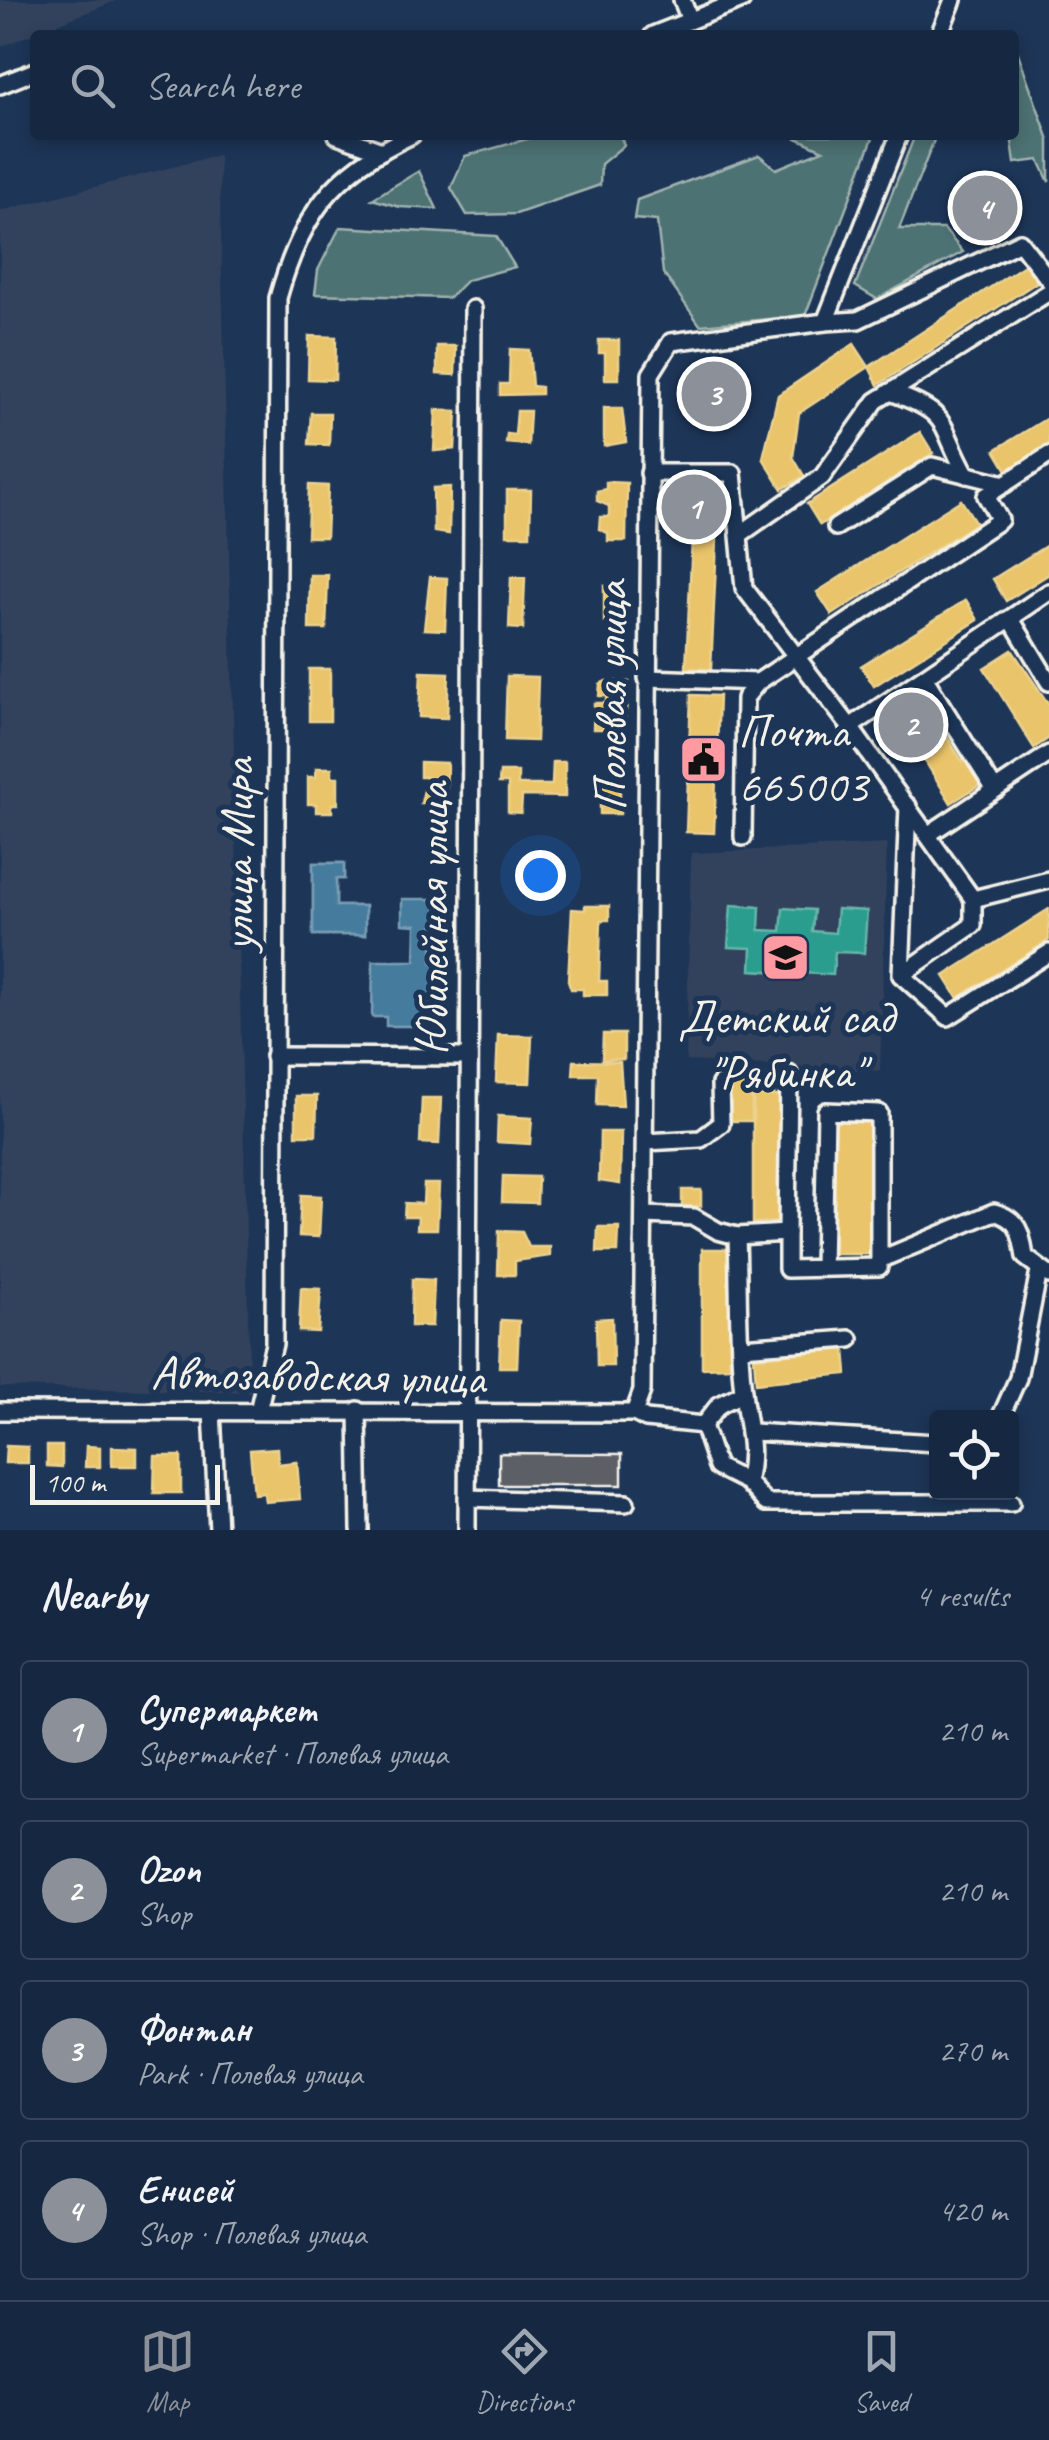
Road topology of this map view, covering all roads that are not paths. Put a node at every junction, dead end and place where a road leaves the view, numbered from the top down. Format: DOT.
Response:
graph roads {
  1 [pos="682,0"];
  2 [pos="742,0"];
  3 [pos="953,0"];
  4 [pos="690,20"];
  5 [pos="665,30"];
  6 [pos="941,30"];
  7 [pos="30,73"];
  8 [pos="0,85"];
  9 [pos="351,140"];
  10 [pos="403,140"];
  11 [pos="897,140"];
  12 [pos="382,151"];
  13 [pos="1049,280"];
  14 [pos="1049,292"];
  15 [pos="473,309"];
  16 [pos="825,322"];
  17 [pos="890,392"];
  18 [pos="1049,456"];
  19 [pos="650,472"];
  20 [pos="966,474"];
  21 [pos="1005,484"];
  22 [pos="836,527"];
  23 [pos="742,533"];
  24 [pos="1049,592"];
  25 [pos="1012,619"];
  26 [pos="798,658"];
  27 [pos="924,677"];
  28 [pos="647,678"];
  29 [pos="758,682"];
  30 [pos="1049,682"];
  31 [pos="850,727"];
  32 [pos="1049,754"];
  33 [pos="995,790"];
  34 [pos="908,806"];
  35 [pos="929,834"];
  36 [pos="743,836"];
  37 [pos="1049,880"];
  38 [pos="974,899"];
  39 [pos="1049,953"];
  40 [pos="901,975"];
  41 [pos="274,1056"];
  42 [pos="468,1057"];
  43 [pos="789,1074"];
  44 [pos="720,1084"];
  45 [pos="645,1142"];
  46 [pos="644,1215"];
  47 [pos="786,1234"];
  48 [pos="737,1236"];
  49 [pos="879,1260"];
  50 [pos="823,1268"];
  51 [pos="1044,1273"];
  52 [pos="850,1339"];
  53 [pos="741,1347"];
  54 [pos="743,1393"];
  55 [pos="212,1410"];
  56 [pos="258,1410"];
  57 [pos="358,1410"];
  58 [pos="1004,1410"];
  59 [pos="0,1411"];
  60 [pos="634,1413"];
  61 [pos="468,1415"];
  62 [pos="703,1425"];
  63 [pos="752,1432"];
  64 [pos="929,1443"];
  65 [pos="747,1482"];
  66 [pos="467,1498"];
  67 [pos="1011,1502"];
  68 [pos="626,1503"];
  69 [pos="218,1530"];
  70 [pos="360,1530"];
  71 [pos="466,1530"];
  1 -- 4 [label="street"];
  2 -- 4 [label="street"];
  3 -- 6 [label="street"];
  4 -- 5 [label="street"];
  7 -- 8 [label="street"];
  9 -- 12 [label="street"];
  10 -- 12 [label="street, улица Мира"];
  11 -- 16 [label="street"];
  12 -- 41 [label="street, улица Мира"];
  13 -- 16 [label="street"];
  14 -- 17 [label="street"];
  15 -- 42 [label="street, Юбилейная улица"];
  16 -- 19 [label="street, Полевая улица"];
  17 -- 20 [label="street"];
  17 -- 23 [label="street"];
  18 -- 21 [label="street"];
  19 -- 23 [label="street"];
  19 -- 28 [label="street, Полевая улица"];
  20 -- 21 [label="street"];
  20 -- 22 [label="street"];
  21 -- 26 [label="street"];
  23 -- 26 [label="street"];
  24 -- 25 [label="street"];
  25 -- 27 [label="street"];
  25 -- 30 [label="street"];
  26 -- 29 [label="street"];
  26 -- 31 [label="street"];
  27 -- 31 [label="street"];
  27 -- 33 [label="street"];
  28 -- 29 [label="street"];
  28 -- 45 [label="street, Полевая улица"];
  29 -- 36 [label="street"];
  31 -- 34 [label="street"];
  32 -- 33 [label="street"];
  33 -- 35 [label="street"];
  34 -- 35 [label="street"];
  34 -- 40 [label="street"];
  35 -- 38 [label="street"];
  37 -- 38 [label="street"];
  38 -- 40 [label="street"];
  39 -- 40 [label="street"];
  41 -- 42 [label="street"];
  41 -- 56 [label="street, улица Мира"];
  42 -- 61 [label="street, Юбилейная улица"];
  43 -- 47 [label="street"];
  44 -- 45 [label="street"];
  45 -- 46 [label="street, Полевая улица"];
  46 -- 48 [label="street"];
  46 -- 60 [label="street, Полевая улица"];
  47 -- 48 [label="street"];
  47 -- 50 [label="street"];
  48 -- 53 [label="street"];
  49 -- 50 [label="street"];
  49 -- 50 [label="street"];
  49 -- 51 [label="street"];
  51 -- 58 [label="street"];
  52 -- 53 [label="street"];
  53 -- 54 [label="street"];
  54 -- 62 [label="street"];
  54 -- 63 [label="street"];
  55 -- 56 [label="street, Автозаводская улица"];
  55 -- 59 [label="street, Автозаводская улица"];
  55 -- 69 [label="street"];
  56 -- 57 [label="street, Автозаводская улица"];
  57 -- 61 [label="street, Автозаводская улица"];
  57 -- 70 [label="street"];
  60 -- 61 [label="street, Автозаводская улица"];
  60 -- 62 [label="street, Автозаводская улица"];
  61 -- 66 [label="street, Юбилейная улица"];
  62 -- 65 [label="street"];
  63 -- 64 [label="street"];
  63 -- 65 [label="street"];
  65 -- 67 [label="street"];
  66 -- 68 [label="street"];
  66 -- 71 [label="street, Юбилейная улица"];
}
